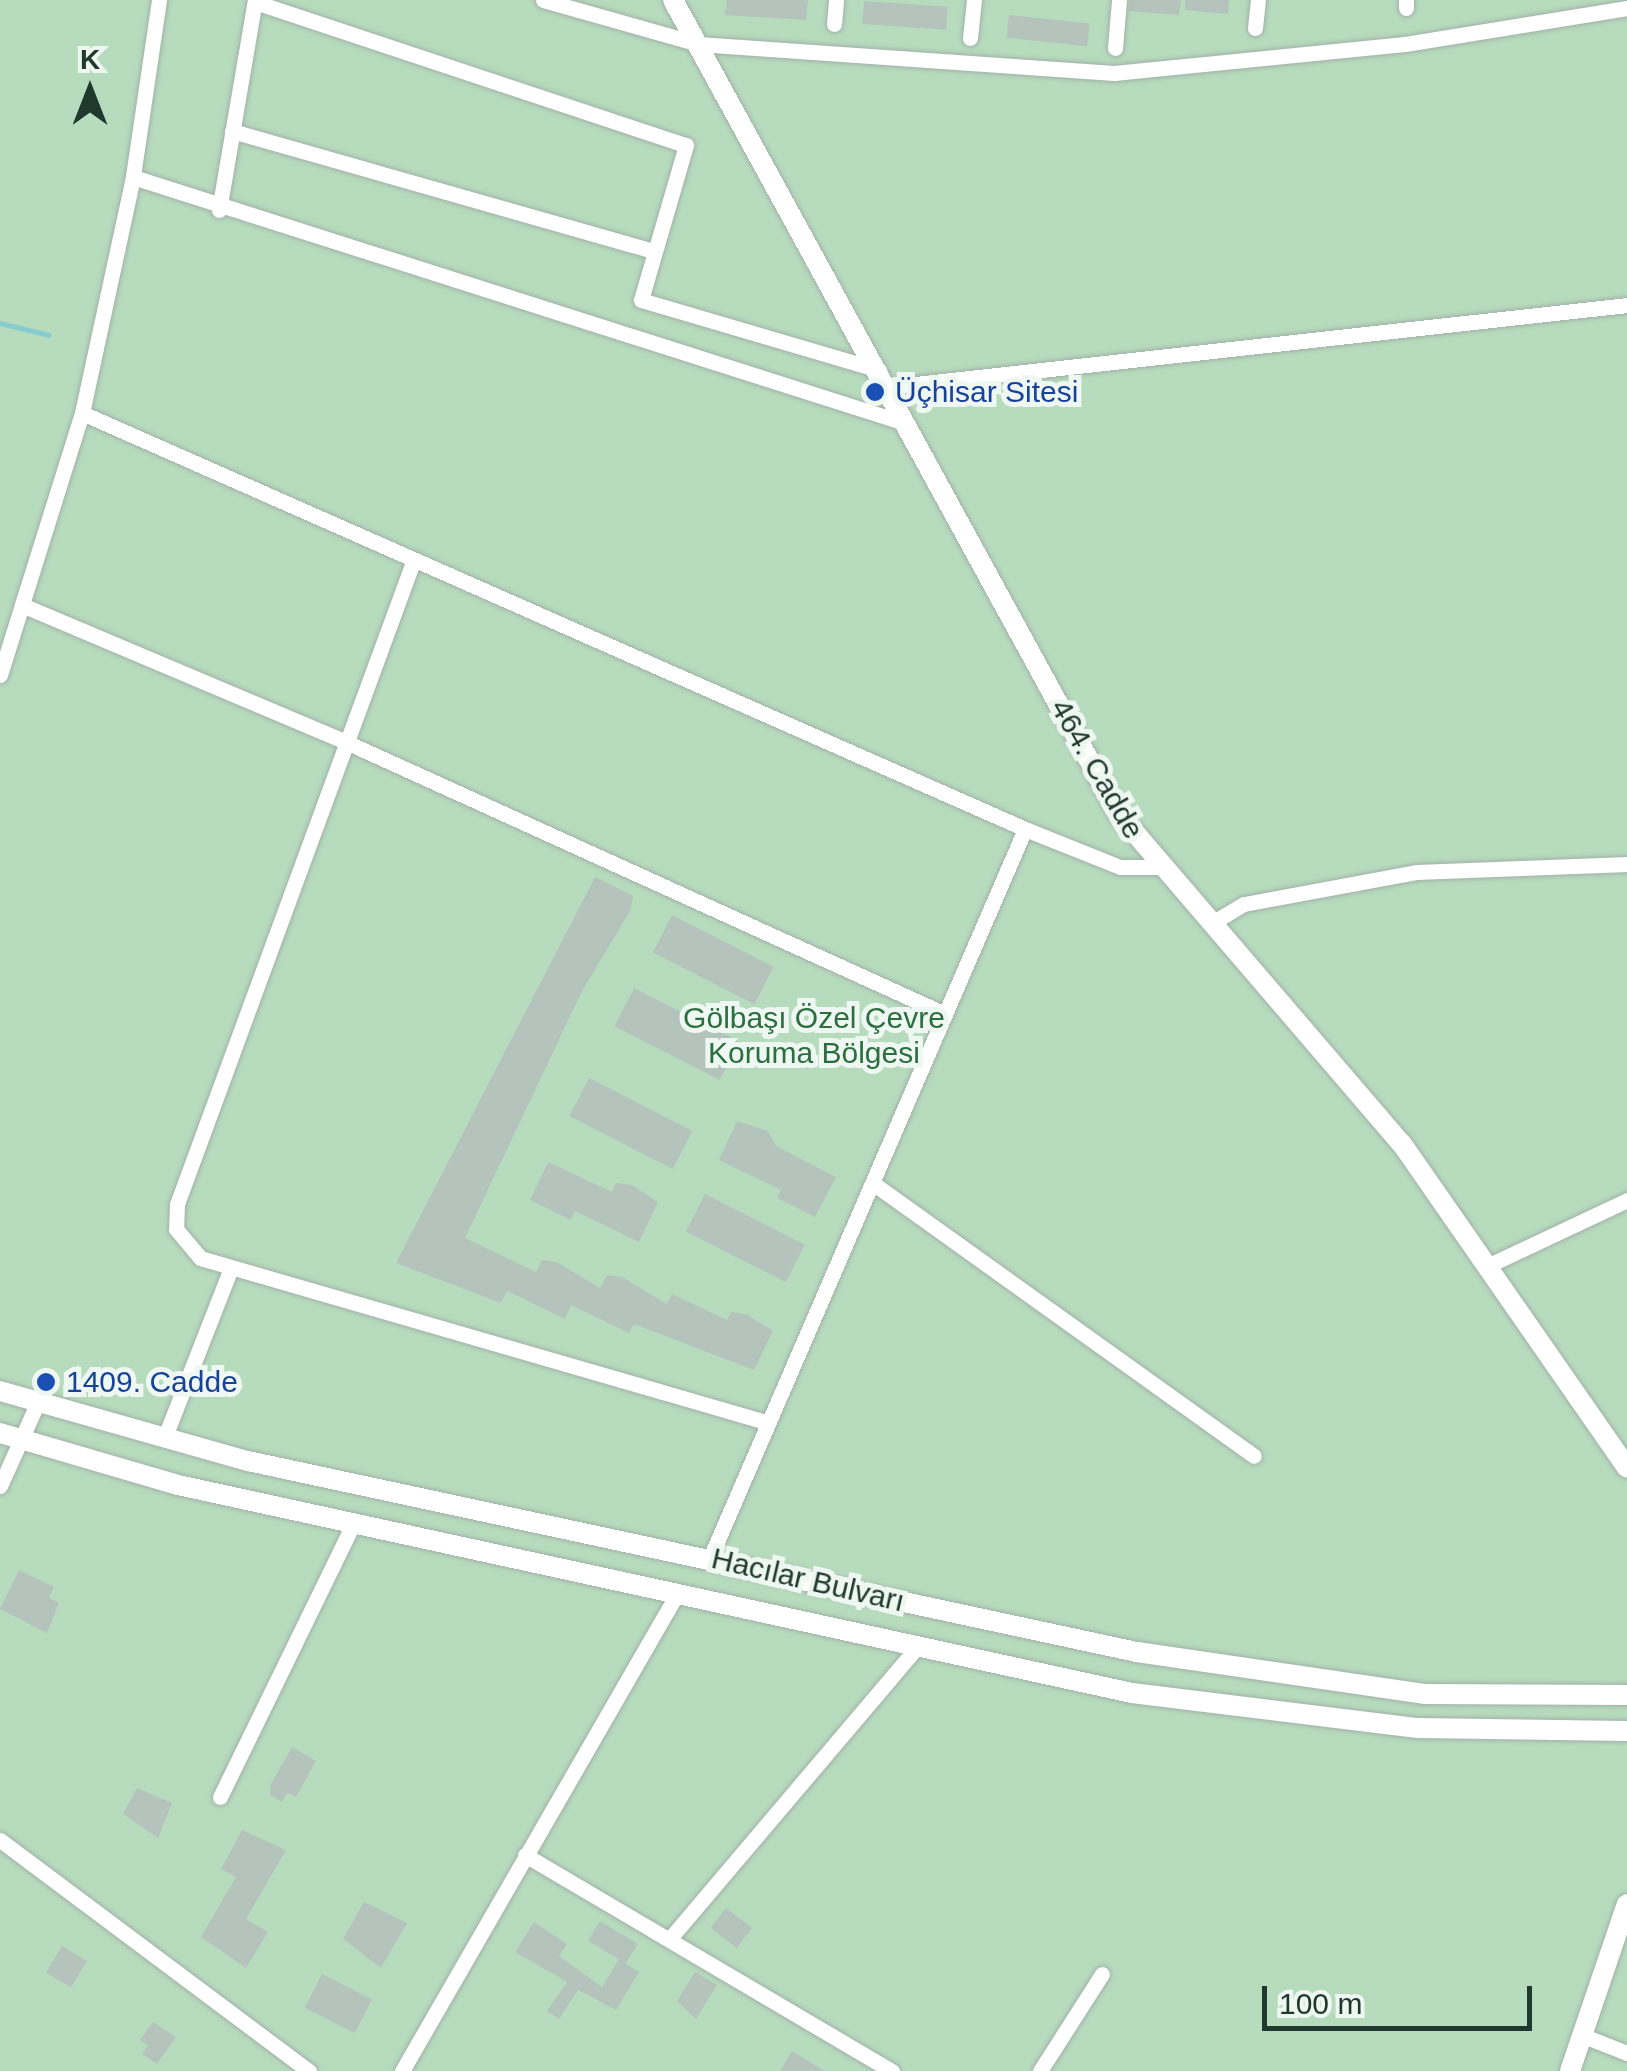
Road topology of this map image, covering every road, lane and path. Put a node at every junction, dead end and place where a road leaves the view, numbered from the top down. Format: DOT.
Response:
graph roads {
  1 [pos="160,0"];
  2 [pos="543,0"];
  3 [pos="672,0"];
  4 [pos="836,0"];
  5 [pos="974,0"];
  6 [pos="1118,0"];
  7 [pos="1258,0"];
  8 [pos="255,1"];
  9 [pos="1627,8"];
  10 [pos="834,24"];
  11 [pos="1255,28"];
  12 [pos="970,38"];
  13 [pos="698,44"];
  14 [pos="1115,48"];
  15 [pos="232,131"];
  16 [pos="132,177"];
  17 [pos="219,210"];
  18 [pos="654,250"];
  19 [pos="1627,305"];
  20 [pos="883,379"];
  21 [pos="82,414"];
  22 [pos="908,424"];
  23 [pos="413,562"];
  24 [pos="22,605"];
  25 [pos="0,675"];
  26 [pos="346,742"];
  27 [pos="1025,829"];
  28 [pos="1627,864"];
  29 [pos="1160,868"];
  30 [pos="1212,923"];
  31 [pos="945,1014"];
  32 [pos="874,1184"];
  33 [pos="1627,1200"];
  34 [pos="1489,1266"];
  35 [pos="231,1268"];
  36 [pos="0,1391"];
  37 [pos="38,1402"];
  38 [pos="766,1422"];
  39 [pos="0,1433"];
  40 [pos="164,1439"];
  41 [pos="21,1440"];
  42 [pos="1254,1456"];
  43 [pos="1627,1468"];
  44 [pos="0,1486"];
  45 [pos="353,1524"];
  46 [pos="710,1558"];
  47 [pos="677,1594"];
  48 [pos="918,1646"];
  49 [pos="1627,1694"];
  50 [pos="1627,1731"];
  51 [pos="220,1797"];
  52 [pos="0,1840"];
  53 [pos="525,1855"];
  54 [pos="1627,1904"];
  55 [pos="672,1936"];
  56 [pos="1102,1974"];
  57 [pos="1584,2036"];
  58 [pos="1627,2053"];
  59 [pos="309,2071"];
  60 [pos="402,2071"];
  61 [pos="892,2071"];
  62 [pos="1040,2071"];
  63 [pos="1570,2071"];
  1 -- 16 [label="street"];
  2 -- 13 [label="street"];
  3 -- 13 [label="main road, 464. Cadde"];
  4 -- 10 [label="street"];
  5 -- 12 [label="street"];
  6 -- 14 [label="street"];
  7 -- 11 [label="street"];
  8 -- 15 [label="street"];
  8 -- 18 [label="street"];
  9 -- 13 [label="street"];
  13 -- 20 [label="main road, 464. Cadde"];
  15 -- 17 [label="street"];
  15 -- 18 [label="street"];
  16 -- 17 [label="street"];
  16 -- 21 [label="street"];
  17 -- 22 [label="street"];
  18 -- 20 [label="street"];
  19 -- 20 [label="street"];
  20 -- 22 [label="main road, 464. Cadde"];
  21 -- 23 [label="street"];
  21 -- 24 [label="street"];
  22 -- 29 [label="main road, 464. Cadde"];
  23 -- 26 [label="street"];
  23 -- 27 [label="street"];
  24 -- 25 [label="street"];
  24 -- 26 [label="street"];
  26 -- 31 [label="street"];
  26 -- 35 [label="street"];
  27 -- 29 [label="street"];
  27 -- 31 [label="street"];
  28 -- 30 [label="street"];
  29 -- 30 [label="main road, 464. Cadde"];
  30 -- 34 [label="main road, 464. Cadde"];
  31 -- 32 [label="street"];
  32 -- 38 [label="street"];
  32 -- 42 [label="street"];
  33 -- 34 [label="street"];
  34 -- 43 [label="main road, 464. Cadde"];
  35 -- 38 [label="street"];
  35 -- 40 [label="street"];
  36 -- 37 [label="main road, Hacılar Bulvarı"];
  37 -- 40 [label="main road, Hacılar Bulvarı"];
  37 -- 41 [label="street"];
  38 -- 46 [label="street"];
  39 -- 41 [label="main road, Hacılar Bulvarı"];
  40 -- 46 [label="main road, Hacılar Bulvarı"];
  41 -- 44 [label="street"];
  41 -- 45 [label="main road, Hacılar Bulvarı"];
  45 -- 47 [label="main road, Hacılar Bulvarı"];
  45 -- 51 [label="street"];
  46 -- 49 [label="main road, Hacılar Bulvarı"];
  47 -- 48 [label="main road, Hacılar Bulvarı"];
  47 -- 53 [label="street"];
  48 -- 50 [label="main road, Hacılar Bulvarı"];
  48 -- 55 [label="street"];
  52 -- 59 [label="street"];
  53 -- 55 [label="street"];
  53 -- 60 [label="street"];
  54 -- 57 [label="main road"];
  55 -- 61 [label="street"];
  56 -- 62 [label="street"];
  57 -- 58 [label="street"];
  57 -- 63 [label="main road"];
}
